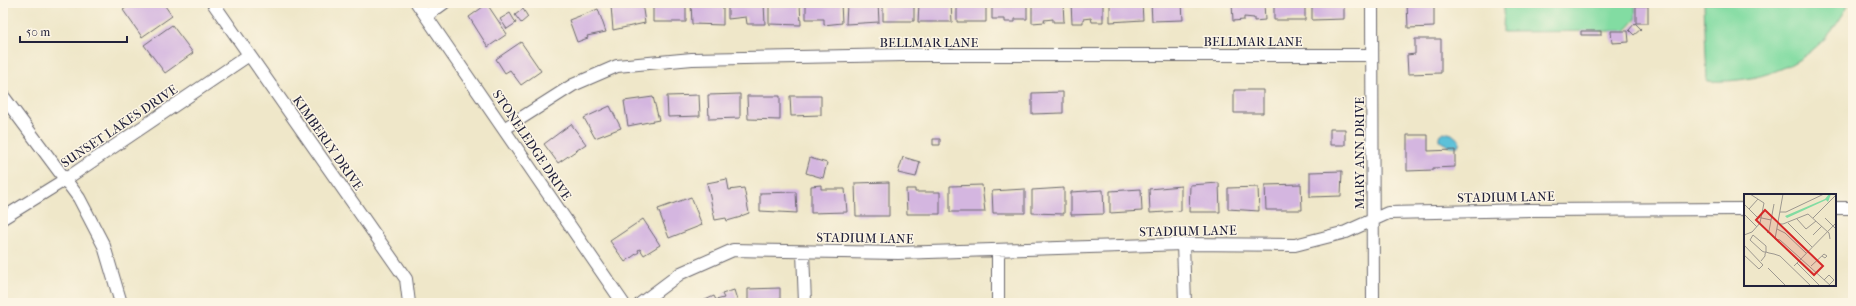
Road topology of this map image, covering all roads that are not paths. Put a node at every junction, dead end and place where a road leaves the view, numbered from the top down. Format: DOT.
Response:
graph roads {
  1 [pos="213,3"];
  2 [pos="417,3"];
  3 [pos="444,3"];
  4 [pos="1372,3"];
  5 [pos="426,16"];
  6 [pos="249,55"];
  7 [pos="1372,55"];
  8 [pos="3,96"];
  9 [pos="504,129"];
  10 [pos="66,179"];
  11 [pos="1836,208"];
  12 [pos="1853,208"];
  13 [pos="1744,209"];
  14 [pos="3,218"];
  15 [pos="1373,220"];
  16 [pos="1183,244"];
  17 [pos="998,250"];
  18 [pos="803,252"];
  19 [pos="121,303"];
  20 [pos="409,303"];
  21 [pos="623,303"];
  22 [pos="641,303"];
  23 [pos="805,303"];
  24 [pos="998,303"];
  25 [pos="1185,303"];
  26 [pos="1374,303"];
  1 -- 6 [label="street, KIMBERLY DRIVE"];
  2 -- 5 [label="street, STONELEDGE DRIVE"];
  3 -- 5 [label="street"];
  4 -- 7 [label="street, MARY ANN DRIVE"];
  5 -- 9 [label="street, STONELEDGE DRIVE"];
  6 -- 10 [label="street, SUNSET LAKES DRIVE"];
  6 -- 20 [label="street, KIMBERLY DRIVE"];
  7 -- 9 [label="street, BELLMAR LANE"];
  7 -- 15 [label="street, MARY ANN DRIVE"];
  8 -- 10 [label="street"];
  9 -- 21 [label="street, STONELEDGE DRIVE"];
  10 -- 14 [label="street, SUNSET LAKES DRIVE"];
  10 -- 19 [label="street"];
  11 -- 12 [label="street"];
  13 -- 15 [label="street, STADIUM LANE"];
  15 -- 16 [label="street, STADIUM LANE"];
  15 -- 26 [label="street, MARY ANN DRIVE"];
  16 -- 17 [label="street, STADIUM LANE"];
  16 -- 25 [label="street"];
  17 -- 18 [label="street, STADIUM LANE"];
  17 -- 24 [label="street"];
  18 -- 22 [label="street, STADIUM LANE"];
  18 -- 23 [label="street"];
}
